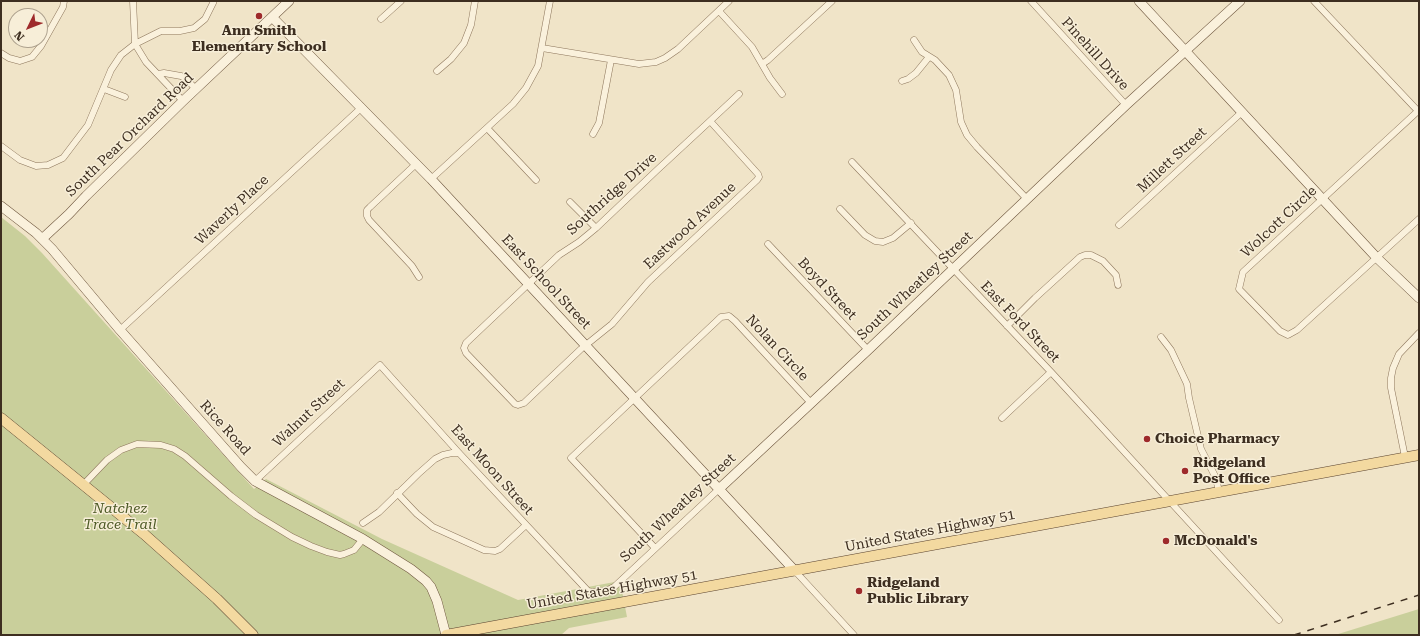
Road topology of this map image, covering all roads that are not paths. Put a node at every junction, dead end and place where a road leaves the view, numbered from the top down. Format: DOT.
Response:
graph roads {
  1 [pos="64,1"];
  2 [pos="133,1"];
  3 [pos="289,1"];
  4 [pos="401,1"];
  5 [pos="475,1"];
  6 [pos="550,1"];
  7 [pos="729,1"];
  8 [pos="832,1"];
  9 [pos="1031,1"];
  10 [pos="1139,1"];
  11 [pos="1240,1"];
  12 [pos="1314,1"];
  13 [pos="214,3"];
  14 [pos="719,11"];
  15 [pos="272,17"];
  16 [pos="381,19"];
  17 [pos="914,40"];
  18 [pos="135,44"];
  19 [pos="542,48"];
  20 [pos="1186,52"];
  21 [pos="1,53"];
  22 [pos="929,56"];
  23 [pos="611,60"];
  24 [pos="762,64"];
  25 [pos="437,71"];
  26 [pos="158,74"];
  27 [pos="902,81"];
  28 [pos="104,88"];
  29 [pos="196,89"];
  30 [pos="739,94"];
  31 [pos="782,94"];
  32 [pos="125,96"];
  33 [pos="183,101"];
  34 [pos="1126,105"];
  35 [pos="361,108"];
  36 [pos="1242,112"];
  37 [pos="1418,112"];
  38 [pos="710,121"];
  39 [pos="487,128"];
  40 [pos="593,134"];
  41 [pos="1,146"];
  42 [pos="852,162"];
  43 [pos="416,164"];
  44 [pos="430,179"];
  45 [pos="536,180"];
  46 [pos="1027,198"];
  47 [pos="1322,198"];
  48 [pos="570,202"];
  49 [pos="1,206"];
  50 [pos="840,209"];
  51 [pos="1419,219"];
  52 [pos="911,223"];
  53 [pos="1119,225"];
  54 [pos="596,228"];
  55 [pos="42,239"];
  56 [pos="768,244"];
  57 [pos="1377,258"];
  58 [pos="953,269"];
  59 [pos="419,277"];
  60 [pos="529,284"];
  61 [pos="1118,286"];
  62 [pos="1419,298"];
  63 [pos="1007,326"];
  64 [pos="120,330"];
  65 [pos="1419,333"];
  66 [pos="1161,337"];
  67 [pos="586,346"];
  68 [pos="868,350"];
  69 [pos="380,365"];
  70 [pos="1052,372"];
  71 [pos="635,399"];
  72 [pos="811,402"];
  73 [pos="1,418"];
  74 [pos="1002,418"];
  75 [pos="459,453"];
  76 [pos="1419,455"];
  77 [pos="1405,457"];
  78 [pos="255,480"];
  79 [pos="84,484"];
  80 [pos="718,489"];
  81 [pos="1219,492"];
  82 [pos="397,493"];
  83 [pos="1170,501"];
  84 [pos="363,523"];
  85 [pos="526,525"];
  86 [pos="363,539"];
  87 [pos="655,548"];
  88 [pos="795,571"];
  89 [pos="608,590"];
  90 [pos="1279,620"];
  91 [pos="253,635"];
  92 [pos="446,635"];
  93 [pos="854,635"];
  1 -- 21 [label="street"];
  2 -- 18 [label="street"];
  3 -- 15 [label="street, South Pear Orchard Road"];
  4 -- 16 [label="street"];
  5 -- 25 [label="street"];
  6 -- 19 [label="street"];
  7 -- 14 [label="street"];
  8 -- 24 [label="street"];
  9 -- 34 [label="street, Pinehill Drive"];
  10 -- 20 [label="street"];
  11 -- 20 [label="street, South Wheatley Street"];
  12 -- 37 [label="street"];
  13 -- 18 [label="street"];
  14 -- 23 [label="street"];
  14 -- 24 [label="street"];
  15 -- 29 [label="street, South Pear Orchard Road"];
  15 -- 35 [label="street, East School Street"];
  17 -- 22 [label="street"];
  18 -- 26 [label="street"];
  18 -- 28 [label="street"];
  19 -- 23 [label="street"];
  19 -- 39 [label="street"];
  20 -- 34 [label="street, South Wheatley Street"];
  20 -- 36 [label="street"];
  22 -- 27 [label="street"];
  22 -- 46 [label="street"];
  23 -- 40 [label="street"];
  24 -- 31 [label="street"];
  26 -- 29 [label="street"];
  26 -- 33 [label="street"];
  28 -- 32 [label="street"];
  28 -- 41 [label="street"];
  29 -- 33 [label="street, South Pear Orchard Road"];
  30 -- 38 [label="street, Southridge Drive"];
  33 -- 55 [label="street, South Pear Orchard Road"];
  34 -- 46 [label="street, South Wheatley Street"];
  35 -- 43 [label="street, East School Street"];
  35 -- 64 [label="street, Waverly Place"];
  36 -- 47 [label="street"];
  36 -- 53 [label="street, Millett Street"];
  37 -- 47 [label="street, Wolcott Circle"];
  38 -- 54 [label="street, Southridge Drive"];
  38 -- 67 [label="street, Eastwood Avenue"];
  39 -- 44 [label="street"];
  39 -- 45 [label="street"];
  42 -- 52 [label="street, East Ford Street"];
  43 -- 44 [label="street, East School Street"];
  43 -- 59 [label="street"];
  44 -- 60 [label="street, East School Street"];
  46 -- 58 [label="street, South Wheatley Street"];
  47 -- 57 [label="street"];
  47 -- 57 [label="street, Wolcott Circle"];
  48 -- 54 [label="street"];
  49 -- 55 [label="street, Rice Road"];
  50 -- 52 [label="street"];
  51 -- 57 [label="street, Wolcott Circle"];
  52 -- 58 [label="street, East Ford Street"];
  54 -- 60 [label="street, Southridge Drive"];
  55 -- 64 [label="street, Rice Road"];
  56 -- 68 [label="street, Boyd Street"];
  57 -- 62 [label="street"];
  58 -- 63 [label="street, East Ford Street"];
  58 -- 68 [label="street, South Wheatley Street"];
  60 -- 67 [label="street, East School Street"];
  60 -- 67 [label="street, Southridge Drive"];
  61 -- 63 [label="street"];
  63 -- 70 [label="street, East Ford Street"];
  64 -- 78 [label="street, Rice Road"];
  65 -- 77 [label="street"];
  66 -- 81 [label="street"];
  67 -- 71 [label="street, East School Street"];
  68 -- 72 [label="street, South Wheatley Street"];
  69 -- 75 [label="street, East Moon Street"];
  69 -- 78 [label="street, Walnut Street"];
  70 -- 74 [label="street"];
  70 -- 83 [label="street, East Ford Street"];
  71 -- 72 [label="street, Nolan Circle"];
  71 -- 80 [label="street, East School Street"];
  71 -- 87 [label="street"];
  72 -- 80 [label="street, South Wheatley Street"];
  73 -- 79 [label="main road"];
  75 -- 82 [label="street"];
  75 -- 85 [label="street, East Moon Street"];
  76 -- 77 [label="main road, United States Highway 51"];
  77 -- 81 [label="main road, United States Highway 51"];
  78 -- 86 [label="street, Rice Road"];
  79 -- 86 [label="street"];
  79 -- 91 [label="main road"];
  80 -- 87 [label="street, South Wheatley Street"];
  80 -- 88 [label="street, East School Street"];
  81 -- 83 [label="main road, United States Highway 51"];
  82 -- 84 [label="street"];
  82 -- 85 [label="street"];
  83 -- 88 [label="main road, United States Highway 51"];
  83 -- 90 [label="street, East Ford Street"];
  85 -- 89 [label="street, East Moon Street"];
  86 -- 92 [label="street, Rice Road"];
  87 -- 89 [label="street, South Wheatley Street"];
  88 -- 92 [label="main road, United States Highway 51"];
  88 -- 93 [label="street"];
}
